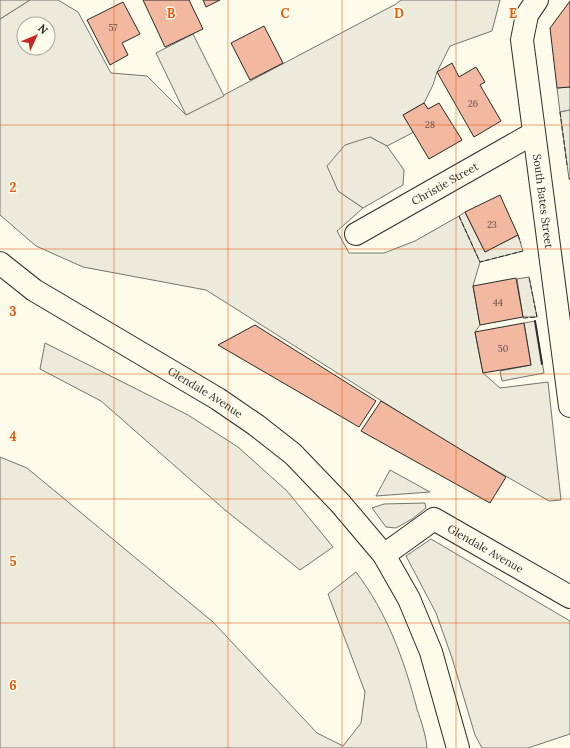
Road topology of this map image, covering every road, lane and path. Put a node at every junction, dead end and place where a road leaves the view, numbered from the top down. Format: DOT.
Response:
graph roads {
  1 [pos="537,0"];
  2 [pos="534,133"];
  3 [pos="356,234"];
  4 [pos="0,263"];
  5 [pos="570,406"];
  6 [pos="384,555"];
  7 [pos="570,597"];
  8 [pos="458,748"];
  1 -- 2 [label="street, South Bates Street"];
  2 -- 3 [label="street, Christie Street"];
  2 -- 5 [label="street, South Bates Street"];
  4 -- 6 [label="street, Glendale Avenue"];
  6 -- 7 [label="street, Glendale Avenue"];
  6 -- 8 [label="street, Glendale Avenue"];
}
